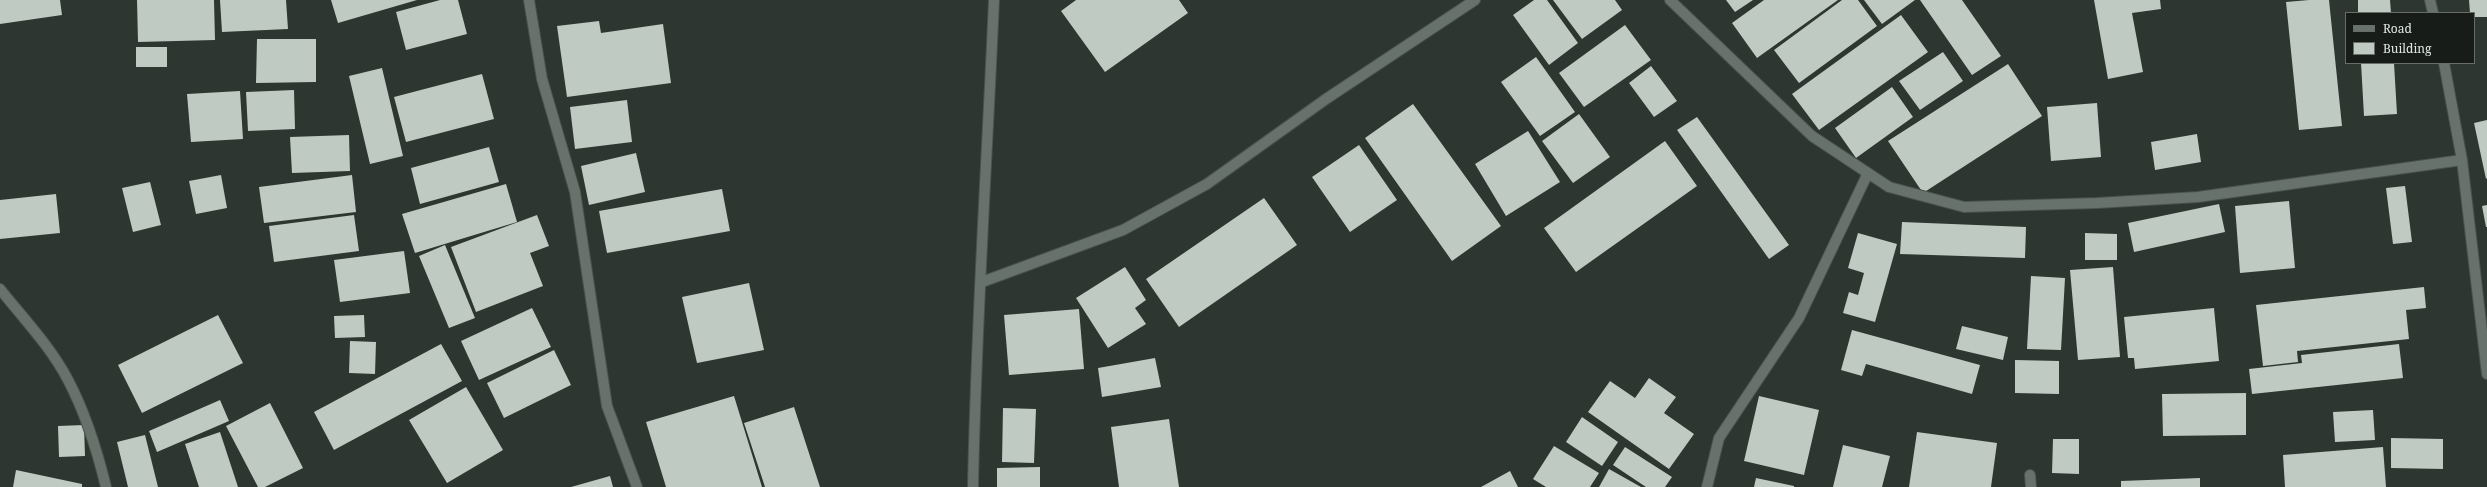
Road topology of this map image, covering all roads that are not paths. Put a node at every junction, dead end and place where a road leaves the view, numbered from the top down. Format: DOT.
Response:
graph roads {
  1 [pos="529,0"];
  2 [pos="994,0"];
  3 [pos="1475,0"];
  4 [pos="1670,0"];
  5 [pos="2430,0"];
  6 [pos="2432,12"];
  7 [pos="2444,64"];
  8 [pos="2462,160"];
  9 [pos="1868,173"];
  10 [pos="982,282"];
  11 [pos="0,289"];
  12 [pos="2487,374"];
  13 [pos="2030,475"];
  14 [pos="106,487"];
  15 [pos="637,487"];
  16 [pos="973,487"];
  17 [pos="1707,487"];
  18 [pos="2032,487"];
  1 -- 15 [label="street"];
  2 -- 10 [label="street"];
  3 -- 10 [label="street"];
  4 -- 9 [label="street"];
  5 -- 6 [label="street"];
  7 -- 8 [label="street"];
  8 -- 9 [label="street"];
  8 -- 12 [label="street"];
  9 -- 17 [label="street"];
  10 -- 16 [label="street"];
  11 -- 14 [label="street"];
  13 -- 18 [label="street"];
}
